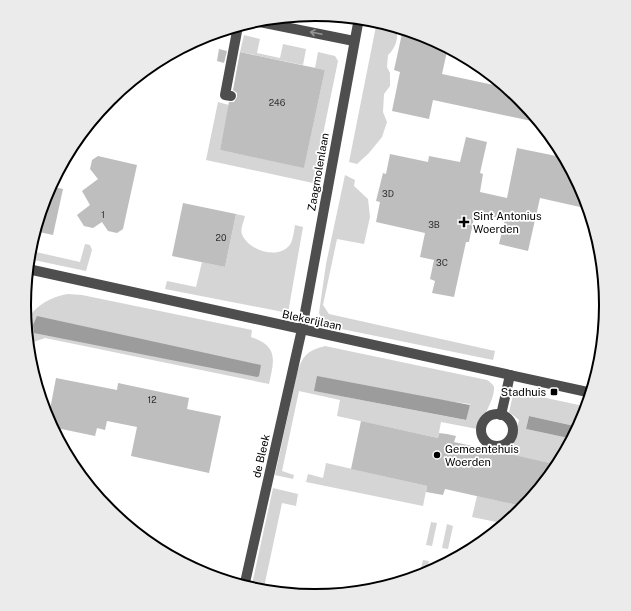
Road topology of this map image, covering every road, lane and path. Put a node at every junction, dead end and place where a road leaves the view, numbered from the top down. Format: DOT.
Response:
graph roads {
  1 [pos="271,24"];
  2 [pos="358,24"];
  3 [pos="237,32"];
  4 [pos="354,41"];
  5 [pos="231,96"];
  6 [pos="33,270"];
  7 [pos="302,330"];
  8 [pos="510,375"];
  9 [pos="586,392"];
  10 [pos="501,414"];
  11 [pos="245,581"];
  4 -- 1 [label="street, one-way"];
  2 -- 4 [label="street, Zaagmolenlaan"];
  3 -- 5 [label="street"];
  4 -- 7 [label="street, Zaagmolenlaan"];
  6 -- 7 [label="street, Blekerijlaan"];
  7 -- 8 [label="street, Blekerijlaan"];
  7 -- 11 [label="street, de Bleek"];
  8 -- 9 [label="street, Blekerijlaan"];
  8 -- 10 [label="street"];
}
